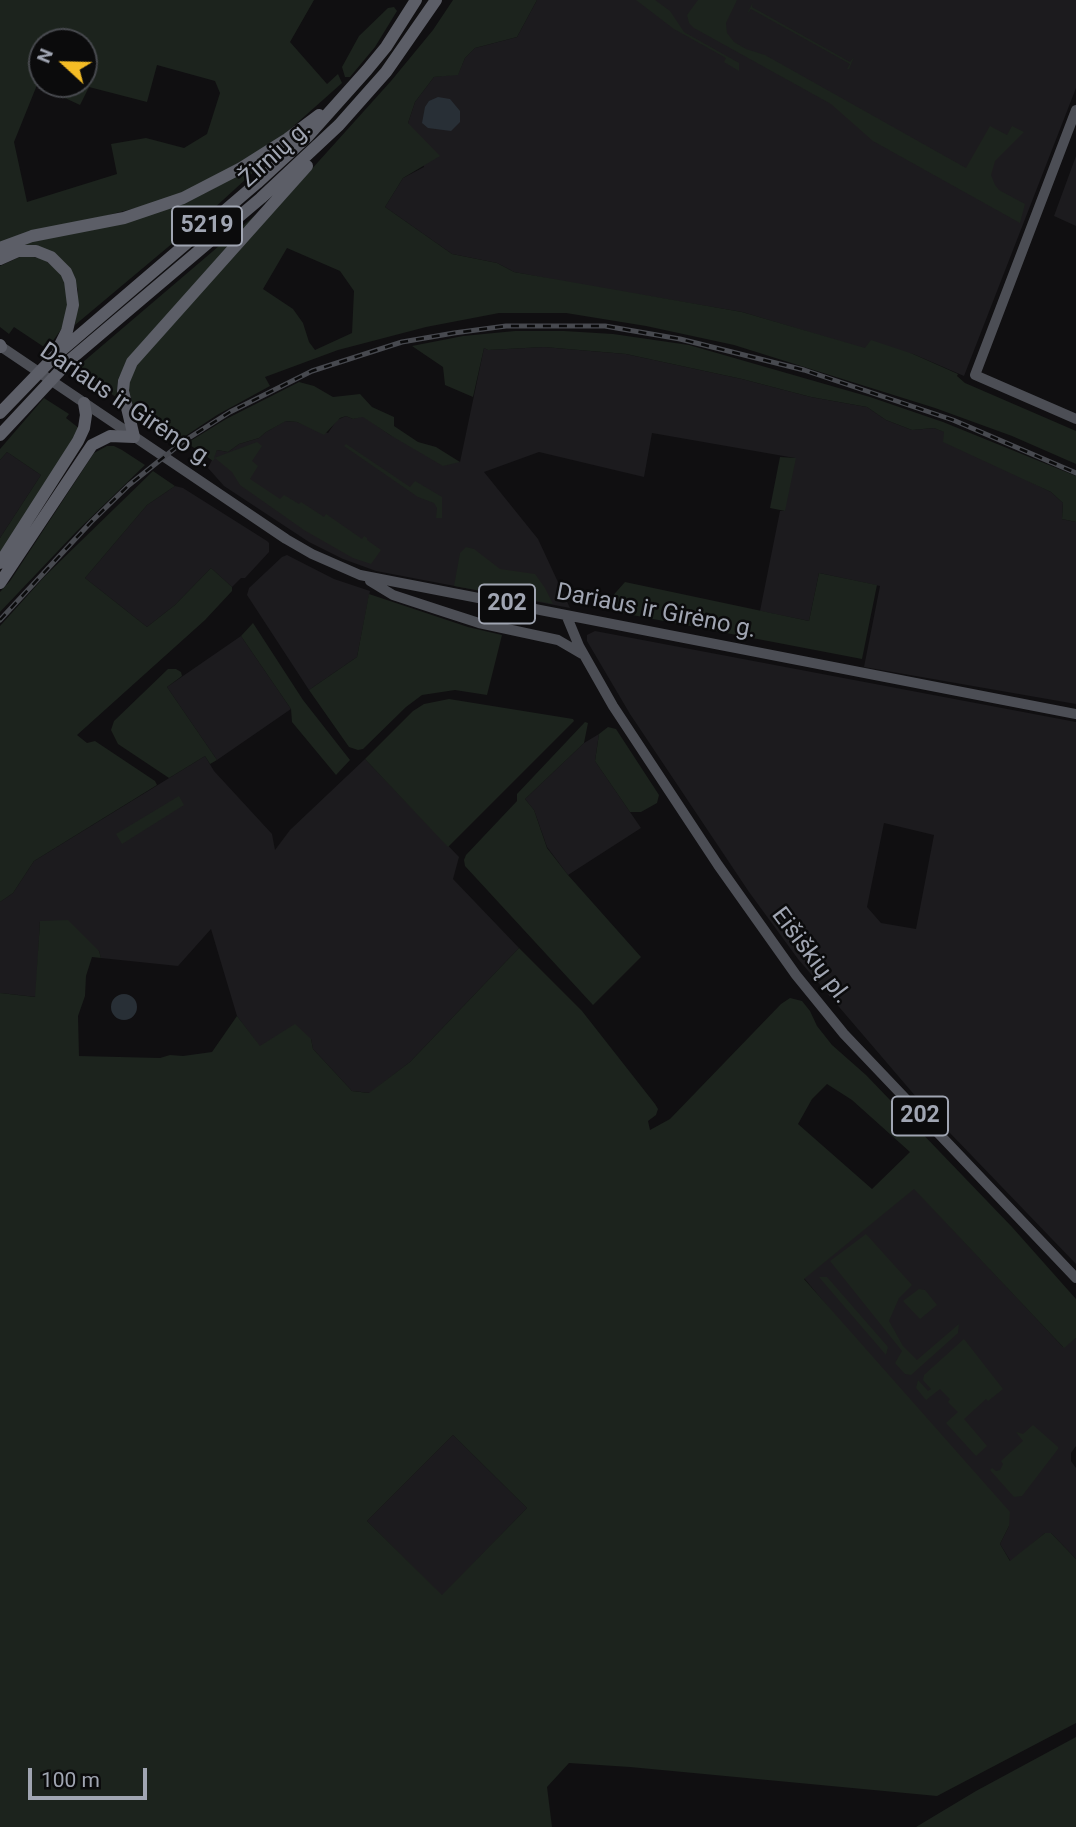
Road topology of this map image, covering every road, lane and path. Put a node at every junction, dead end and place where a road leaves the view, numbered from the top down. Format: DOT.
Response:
graph roads {
  1 [pos="416,0"];
  2 [pos="435,3"];
  3 [pos="352,88"];
  4 [pos="1076,110"];
  5 [pos="339,125"];
  6 [pos="0,248"];
  7 [pos="0,259"];
  8 [pos="0,346"];
  9 [pos="55,355"];
  10 [pos="84,403"];
  11 [pos="5,404"];
  12 [pos="0,413"];
  13 [pos="1076,419"];
  14 [pos="0,435"];
  15 [pos="134,437"];
  16 [pos="0,563"];
  17 [pos="360,575"];
  18 [pos="0,583"];
  19 [pos="567,617"];
  20 [pos="584,656"];
  21 [pos="1076,714"];
  22 [pos="1076,1278"];
  1 -- 3 [label="highway, Žirnių g. / 5219"];
  2 -- 5 [label="highway, Žirnių g. / 5219"];
  3 -- 6 [label="highway"];
  3 -- 9 [label="highway, Žirnių g. / 5219"];
  4 -- 13 [label="main road"];
  5 -- 14 [label="highway, Žirnių g. / 5219"];
  5 -- 15 [label="highway"];
  7 -- 9 [label="highway"];
  8 -- 10 [label="main road, Dariaus ir Girėno g."];
  9 -- 11 [label="highway, Žirnių g. / 5219"];
  10 -- 15 [label="main road, Dariaus ir Girėno g."];
  10 -- 16 [label="highway"];
  11 -- 12 [label="highway, Žirnių g. / 5219"];
  15 -- 17 [label="main road, Dariaus ir Girėno g. / 202"];
  15 -- 18 [label="highway"];
  17 -- 19 [label="main road, Dariaus ir Girėno g. / 202"];
  17 -- 20 [label="main road"];
  19 -- 20 [label="main road, Eišiškių pl. / 202"];
  19 -- 21 [label="main road, Dariaus ir Girėno g."];
  20 -- 22 [label="main road, Eišiškių pl. / 202"];
}
